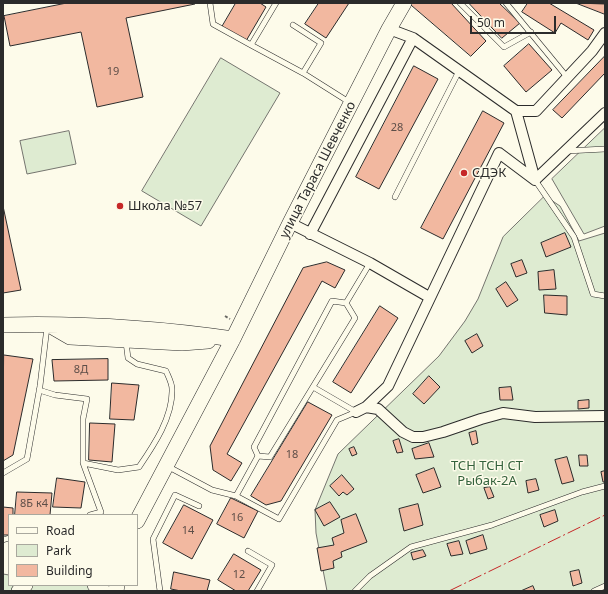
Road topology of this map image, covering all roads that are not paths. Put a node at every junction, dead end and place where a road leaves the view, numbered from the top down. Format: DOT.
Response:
graph roads {
  1 [pos="210,3"];
  2 [pos="276,3"];
  3 [pos="460,3"];
  4 [pos="506,3"];
  5 [pos="401,4"];
  6 [pos="293,25"];
  7 [pos="389,29"];
  8 [pos="531,32"];
  9 [pos="605,33"];
  10 [pos="413,38"];
  11 [pos="251,45"];
  12 [pos="459,71"];
  13 [pos="303,73"];
  14 [pos="567,77"];
  15 [pos="352,104"];
  16 [pos="516,111"];
  17 [pos="605,113"];
  18 [pos="605,149"];
  19 [pos="563,151"];
  20 [pos="535,180"];
  21 [pos="395,196"];
  22 [pos="290,223"];
  23 [pos="310,234"];
  24 [pos="370,263"];
  25 [pos="605,296"];
  26 [pos="430,297"];
  27 [pos="346,303"];
  28 [pos="48,324"];
  29 [pos="3,325"];
  30 [pos="233,339"];
  31 [pos="126,341"];
  32 [pos="313,387"];
  33 [pos="39,390"];
  34 [pos="366,407"];
  35 [pos="356,412"];
  36 [pos="605,416"];
  37 [pos="258,456"];
  38 [pos="82,463"];
  39 [pos="167,466"];
  40 [pos="3,473"];
  41 [pos="605,486"];
  42 [pos="236,496"];
  43 [pos="199,506"];
  44 [pos="94,514"];
  45 [pos="138,519"];
  46 [pos="248,551"];
  47 [pos="605,586"];
  48 [pos="160,591"];
  49 [pos="257,591"];
  50 [pos="355,591"];
  51 [pos="594,591"];
  1 -- 11 [label="lane"];
  2 -- 11 [label="lane"];
  3 -- 8 [label="lane"];
  4 -- 8 [label="lane"];
  5 -- 7 [label="street, улица Тараса Шевченко"];
  6 -- 13 [label="lane"];
  7 -- 10 [label="street"];
  7 -- 15 [label="street, улица Тараса Шевченко"];
  8 -- 14 [label="lane"];
  9 -- 14 [label="street"];
  10 -- 12 [label="street"];
  10 -- 23 [label="street"];
  11 -- 13 [label="lane"];
  12 -- 16 [label="street"];
  12 -- 21 [label="lane"];
  13 -- 15 [label="lane"];
  14 -- 16 [label="street"];
  15 -- 22 [label="street, улица Тараса Шевченко"];
  16 -- 20 [label="street"];
  17 -- 19 [label="street"];
  18 -- 19 [label="lane"];
  19 -- 20 [label="street"];
  20 -- 25 [label="lane"];
  20 -- 26 [label="street"];
  22 -- 23 [label="street"];
  22 -- 30 [label="street, улица Тараса Шевченко"];
  23 -- 24 [label="street"];
  24 -- 26 [label="street"];
  24 -- 27 [label="lane"];
  26 -- 34 [label="street"];
  27 -- 32 [label="lane"];
  27 -- 37 [label="lane"];
  28 -- 29 [label="street"];
  28 -- 30 [label="street"];
  28 -- 31 [label="street"];
  28 -- 33 [label="lane"];
  30 -- 31 [label="street"];
  30 -- 39 [label="street, улица Тараса Шевченко"];
  31 -- 38 [label="lane"];
  32 -- 35 [label="lane"];
  32 -- 37 [label="lane"];
  33 -- 38 [label="lane"];
  33 -- 40 [label="lane"];
  34 -- 35 [label="street"];
  34 -- 36 [label="street"];
  35 -- 42 [label="lane"];
  37 -- 42 [label="lane"];
  38 -- 44 [label="lane"];
  39 -- 42 [label="lane"];
  39 -- 45 [label="street, улица Тараса Шевченко"];
  41 -- 50 [label="lane"];
  43 -- 48 [label="lane"];
  46 -- 49 [label="lane"];
  47 -- 51 [label="lane"];
}
